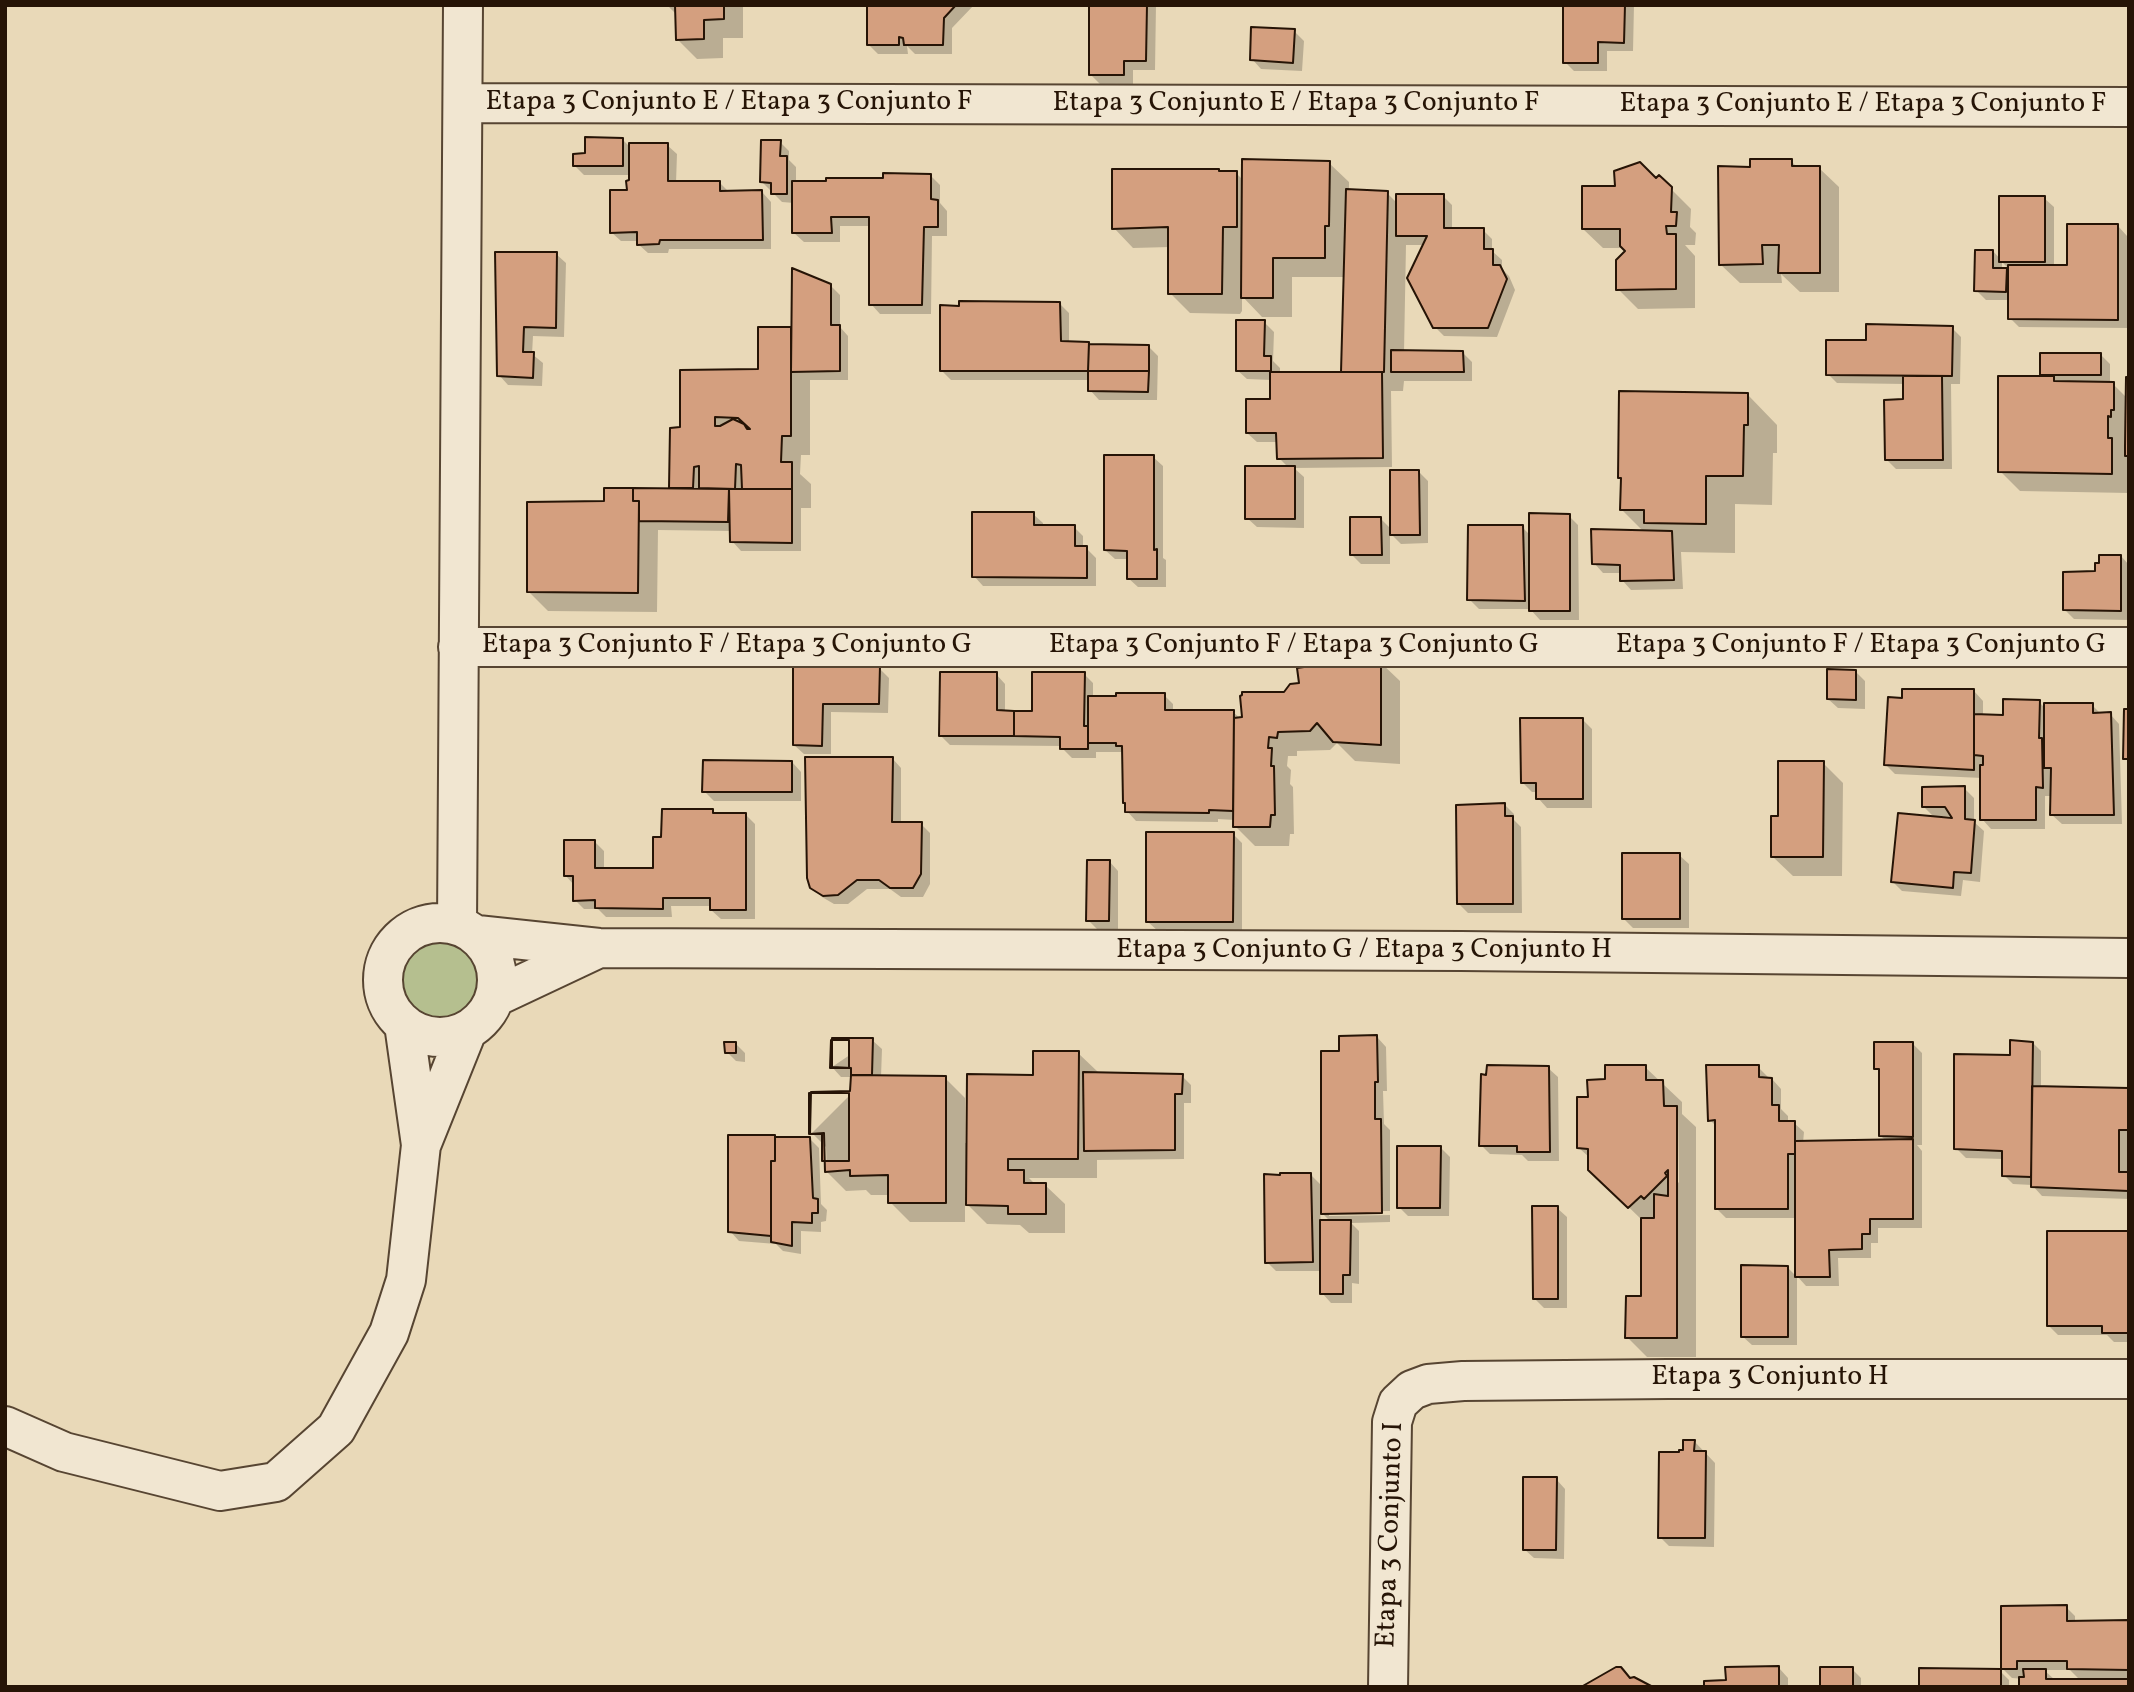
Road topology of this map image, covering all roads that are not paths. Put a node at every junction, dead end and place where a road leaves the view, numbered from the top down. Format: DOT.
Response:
graph roads {
  1 [pos="463,5"];
  2 [pos="464,103"];
  3 [pos="2129,107"];
  4 [pos="458,647"];
  5 [pos="2129,647"];
  6 [pos="467,930"];
  7 [pos="599,948"];
  8 [pos="2129,958"];
  9 [pos="495,997"];
  10 [pos="404,1024"];
  11 [pos="467,1031"];
  12 [pos="421,1145"];
  13 [pos="2129,1379"];
  14 [pos="1412,1391"];
  15 [pos="5,1426"];
  16 [pos="1388,1687"];
  1 -- 2 [label="street"];
  2 -- 3 [label="street, Etapa 3 Conjunto E / Etapa 3 Conjunto F"];
  2 -- 4 [label="street"];
  4 -- 5 [label="street, Etapa 3 Conjunto F / Etapa 3 Conjunto G"];
  4 -- 6 [label="street"];
  6 -- 7 [label="street, Etapa 3 Conjunto G / Etapa 3 Conjunto H"];
  6 -- 9 [label="street"];
  6 -- 10 [label="street"];
  7 -- 8 [label="street, Etapa 3 Conjunto G / Etapa 3 Conjunto H"];
  7 -- 9 [label="street"];
  9 -- 11 [label="street"];
  10 -- 11 [label="street"];
  10 -- 12 [label="street"];
  11 -- 12 [label="street"];
  12 -- 15 [label="street"];
  13 -- 14 [label="street, Etapa 3 Conjunto H"];
  14 -- 16 [label="street, Etapa 3 Conjunto I"];
}
